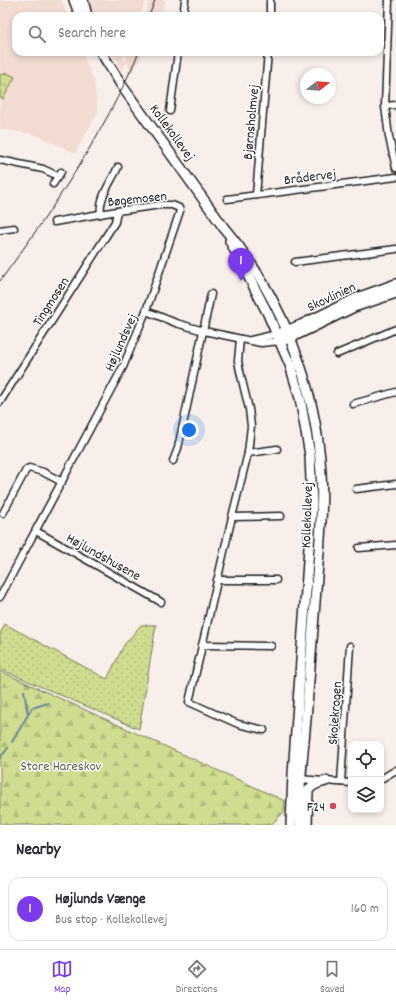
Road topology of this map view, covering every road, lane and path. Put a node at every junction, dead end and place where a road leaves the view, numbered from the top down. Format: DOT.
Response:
graph roads {
  1 [pos="74,0"];
  2 [pos="83,0"];
  3 [pos="185,0"];
  4 [pos="270,0"];
  5 [pos="389,0"];
  6 [pos="78,12"];
  7 [pos="86,12"];
  8 [pos="184,12"];
  9 [pos="270,12"];
  10 [pos="103,56"];
  11 [pos="177,56"];
  12 [pos="268,56"];
  13 [pos="396,105"];
  14 [pos="386,106"];
  15 [pos="170,111"];
  16 [pos="0,160"];
  17 [pos="118,167"];
  18 [pos="396,168"];
  19 [pos="396,177"];
  20 [pos="53,184"];
  21 [pos="256,194"];
  22 [pos="227,199"];
  23 [pos="176,206"];
  24 [pos="117,211"];
  25 [pos="101,214"];
  26 [pos="54,222"];
  27 [pos="14,228"];
  28 [pos="0,230"];
  29 [pos="396,249"];
  30 [pos="295,262"];
  31 [pos="396,284"];
  32 [pos="396,293"];
  33 [pos="211,294"];
  34 [pos="146,311"];
  35 [pos="396,329"];
  36 [pos="204,331"];
  37 [pos="284,336"];
  38 [pos="240,339"];
  39 [pos="337,354"];
  40 [pos="396,392"];
  41 [pos="0,402"];
  42 [pos="352,404"];
  43 [pos="277,449"];
  44 [pos="248,453"];
  45 [pos="173,461"];
  46 [pos="62,482"];
  47 [pos="396,484"];
  48 [pos="356,489"];
  49 [pos="3,512"];
  50 [pos="281,516"];
  51 [pos="232,517"];
  52 [pos="36,531"];
  53 [pos="396,545"];
  54 [pos="358,548"];
  55 [pos="217,580"];
  56 [pos="276,580"];
  57 [pos="0,597"];
  58 [pos="161,602"];
  59 [pos="202,645"];
  60 [pos="271,646"];
  61 [pos="350,646"];
  62 [pos="264,730"];
  63 [pos="396,770"];
  64 [pos="384,777"];
  65 [pos="297,779"];
  66 [pos="326,781"];
  67 [pos="341,782"];
  68 [pos="348,783"];
  69 [pos="291,825"];
  70 [pos="300,825"];
  71 [pos="307,825"];
  1 -- 6 [label="street"];
  2 -- 7 [label="street"];
  3 -- 8 [label="street"];
  4 -- 9 [label="street"];
  5 -- 14 [label="street"];
  10 -- 37 [label="street, Kollekollevej"];
  11 -- 15 [label="street"];
  12 -- 21 [label="street, Bjørnsholmvej"];
  13 -- 14 [label="street"];
  14 -- 18 [label="street"];
  16 -- 20 [label="street"];
  17 -- 25 [label="street, Bøgemosen"];
  19 -- 21 [label="street, Brådervej"];
  21 -- 22 [label="street, Brådervej"];
  23 -- 24 [label="street, Bøgemosen"];
  23 -- 34 [label="street, Højlundsvej"];
  24 -- 25 [label="street, Bøgemosen"];
  24 -- 41 [label="street, Tingmosen"];
  25 -- 26 [label="street, Bøgemosen"];
  27 -- 28 [label="street"];
  29 -- 30 [label="street"];
  31 -- 37 [label="street, Skovlinien"];
  32 -- 37 [label="street, Skovlinien"];
  33 -- 36 [label="street"];
  34 -- 36 [label="street"];
  34 -- 46 [label="street, Højlundsvej"];
  35 -- 39 [label="street"];
  36 -- 38 [label="street"];
  36 -- 45 [label="street"];
  37 -- 38 [label="street"];
  37 -- 65 [label="street, Kollekollevej"];
  38 -- 44 [label="street"];
  40 -- 42 [label="street"];
  43 -- 44 [label="street"];
  44 -- 51 [label="street"];
  46 -- 49 [label="street"];
  46 -- 52 [label="street, Højlundsvej"];
  47 -- 48 [label="street"];
  50 -- 51 [label="street"];
  51 -- 55 [label="street"];
  52 -- 57 [label="street, Højlundsvej"];
  52 -- 58 [label="street, Højlundshusene"];
  53 -- 54 [label="street"];
  55 -- 56 [label="street"];
  55 -- 59 [label="street"];
  59 -- 60 [label="street"];
  59 -- 62 [label="street"];
  61 -- 67 [label="street, Skolekrogen"];
  63 -- 64 [label="street"];
  65 -- 66 [label="street"];
  65 -- 69 [label="street, Kollekollevej"];
  65 -- 70 [label="street, Kollekollevej"];
  66 -- 67 [label="street"];
  66 -- 71 [label="street"];
  67 -- 68 [label="street"];
}
